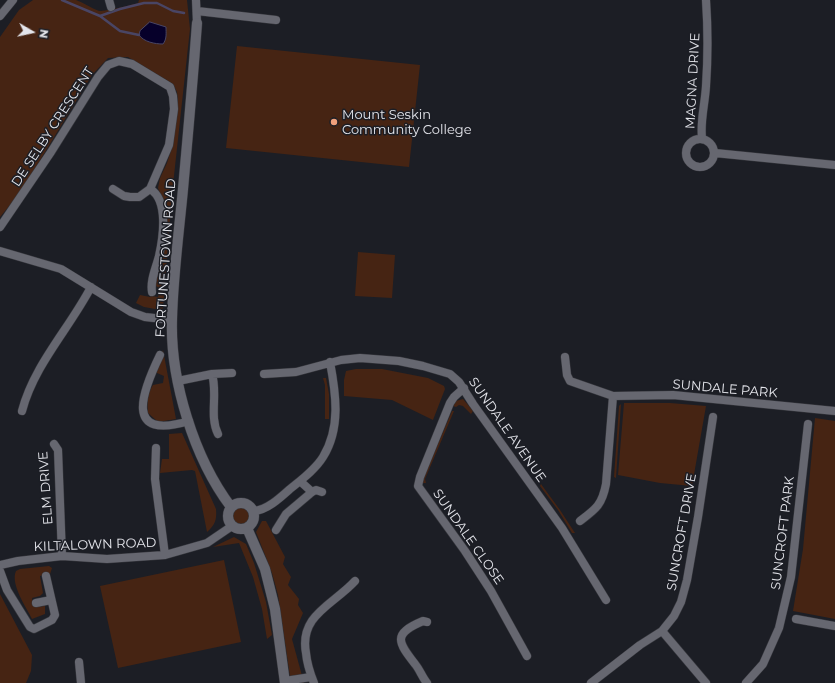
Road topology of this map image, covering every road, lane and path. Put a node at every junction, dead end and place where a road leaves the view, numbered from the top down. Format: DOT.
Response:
graph roads {
  1 [pos="14,0"];
  2 [pos="196,0"];
  3 [pos="706,0"];
  4 [pos="197,11"];
  5 [pos="0,16"];
  6 [pos="276,20"];
  7 [pos="197,23"];
  8 [pos="702,138"];
  9 [pos="715,153"];
  10 [pos="835,165"];
  11 [pos="113,188"];
  12 [pos="150,189"];
  13 [pos="0,227"];
  14 [pos="0,251"];
  15 [pos="91,287"];
  16 [pos="152,292"];
  17 [pos="172,320"];
  18 [pos="160,355"];
  19 [pos="565,357"];
  20 [pos="330,362"];
  21 [pos="232,373"];
  22 [pos="212,374"];
  23 [pos="264,374"];
  24 [pos="178,381"];
  25 [pos="464,388"];
  26 [pos="613,396"];
  27 [pos="22,411"];
  28 [pos="835,411"];
  29 [pos="713,416"];
  30 [pos="189,421"];
  31 [pos="808,424"];
  32 [pos="218,434"];
  33 [pos="54,444"];
  34 [pos="156,448"];
  35 [pos="300,481"];
  36 [pos="312,492"];
  37 [pos="322,492"];
  38 [pos="231,507"];
  39 [pos="254,511"];
  40 [pos="580,521"];
  41 [pos="232,526"];
  42 [pos="247,528"];
  43 [pos="276,530"];
  44 [pos="165,555"];
  45 [pos="62,556"];
  46 [pos="0,565"];
  47 [pos="0,571"];
  48 [pos="46,576"];
  49 [pos="355,581"];
  50 [pos="51,600"];
  51 [pos="606,600"];
  52 [pos="36,603"];
  53 [pos="796,619"];
  54 [pos="427,622"];
  55 [pos="835,626"];
  56 [pos="662,631"];
  57 [pos="527,656"];
  58 [pos="78,662"];
  59 [pos="313,680"];
  60 [pos="285,682"];
  61 [pos="424,682"];
  62 [pos="81,683"];
  63 [pos="591,683"];
  64 [pos="706,683"];
  65 [pos="746,683"];
  1 -- 5 [label="street"];
  2 -- 4 [label="street"];
  3 -- 8 [label="street, MAGNA DRIVE"];
  4 -- 6 [label="street"];
  4 -- 7 [label="street"];
  7 -- 17 [label="street, FORTUNESTOWN ROAD"];
  8 -- 9 [label="street, MAGNA DRIVE"];
  8 -- 9 [label="street, MAGNA DRIVE"];
  9 -- 10 [label="street"];
  11 -- 12 [label="street"];
  12 -- 13 [label="street, DE SELBY CRESCENT"];
  12 -- 16 [label="street"];
  14 -- 15 [label="street"];
  15 -- 17 [label="street"];
  15 -- 27 [label="street"];
  17 -- 24 [label="street, FORTUNESTOWN ROAD"];
  18 -- 30 [label="street"];
  19 -- 26 [label="street, SUNDALE PARK"];
  20 -- 23 [label="street, SUNDALE AVENUE"];
  20 -- 25 [label="street, SUNDALE AVENUE"];
  20 -- 35 [label="street"];
  21 -- 22 [label="street"];
  22 -- 24 [label="street"];
  22 -- 32 [label="street"];
  24 -- 30 [label="street, FORTUNESTOWN ROAD"];
  25 -- 51 [label="street, SUNDALE AVENUE"];
  25 -- 57 [label="street, SUNDALE CLOSE"];
  26 -- 28 [label="street, SUNDALE PARK"];
  26 -- 40 [label="street"];
  29 -- 56 [label="street, SUNCROFT DRIVE"];
  30 -- 38 [label="street, FORTUNESTOWN ROAD"];
  31 -- 65 [label="street, SUNCROFT PARK"];
  33 -- 45 [label="street, ELM DRIVE"];
  34 -- 44 [label="street"];
  35 -- 36 [label="street"];
  35 -- 39 [label="street"];
  36 -- 37 [label="street"];
  36 -- 43 [label="street"];
  38 -- 39 [label="street"];
  38 -- 41 [label="street"];
  39 -- 42 [label="street"];
  41 -- 42 [label="street"];
  41 -- 44 [label="street, KILTALOWN ROAD"];
  42 -- 60 [label="street"];
  44 -- 45 [label="street, KILTALOWN ROAD"];
  45 -- 46 [label="street, KILTALOWN ROAD"];
  47 -- 50 [label="street"];
  48 -- 50 [label="street"];
  49 -- 59 [label="street"];
  50 -- 52 [label="street"];
  53 -- 55 [label="street"];
  54 -- 61 [label="street"];
  56 -- 63 [label="street, SUNCROFT DRIVE"];
  56 -- 64 [label="street"];
  58 -- 62 [label="street"];
  59 -- 60 [label="street"];
}
